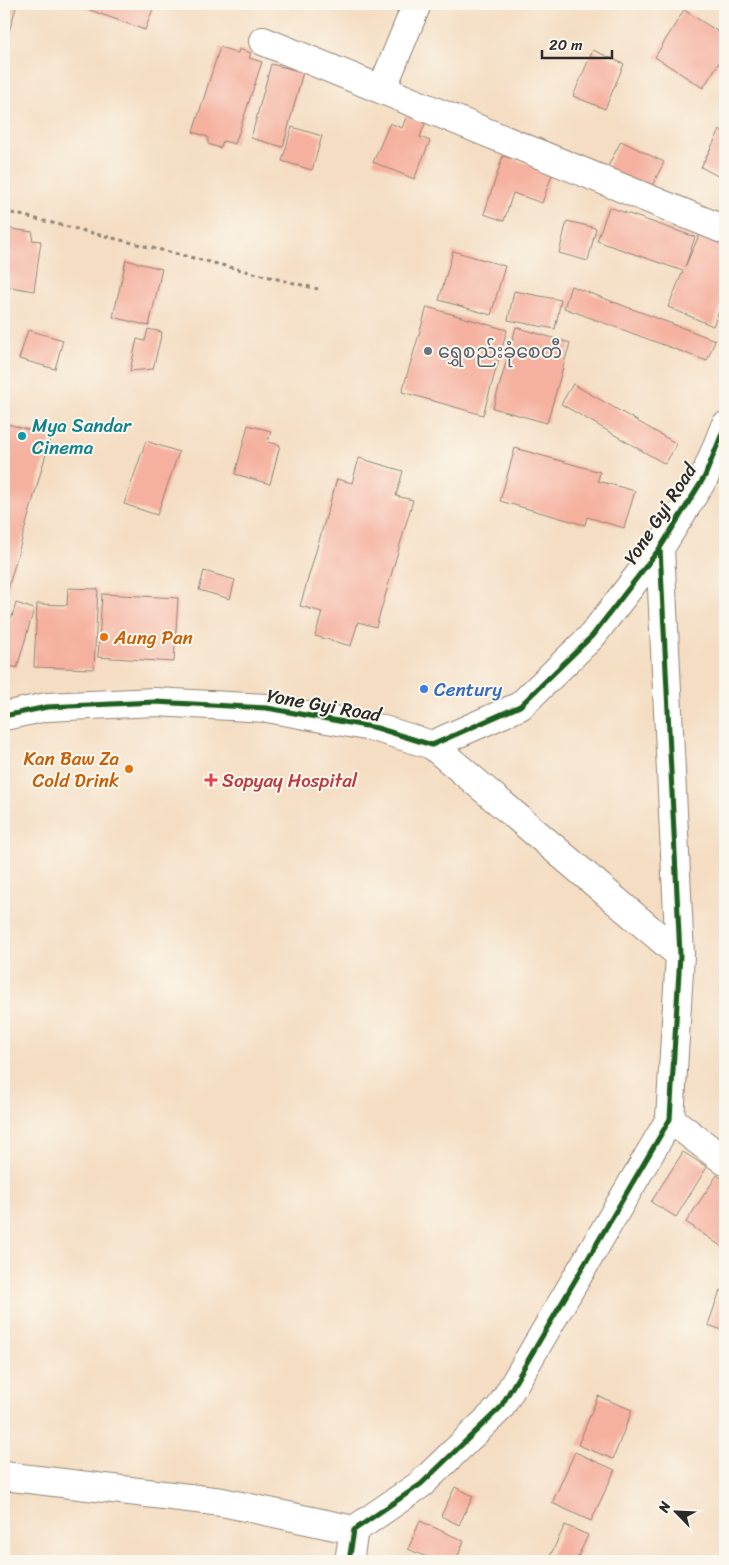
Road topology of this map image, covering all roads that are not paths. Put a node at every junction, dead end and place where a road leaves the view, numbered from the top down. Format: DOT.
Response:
graph roads {
  1 [pos="418,4"];
  2 [pos="263,41"];
  3 [pos="382,89"];
  4 [pos="725,230"];
  5 [pos="725,426"];
  6 [pos="715,479"];
  7 [pos="660,548"];
  8 [pos="4,716"];
  9 [pos="432,744"];
  10 [pos="680,955"];
  11 [pos="670,1119"];
  12 [pos="725,1161"];
  13 [pos="4,1476"];
  14 [pos="354,1530"];
  15 [pos="350,1561"];
  1 -- 3 [label="street"];
  2 -- 3 [label="street"];
  3 -- 4 [label="street"];
  5 -- 6 [label="street, Yone Gyi Road"];
  6 -- 7 [label="street, Yone Gyi Road"];
  7 -- 9 [label="street, Yone Gyi Road"];
  7 -- 10 [label="street"];
  8 -- 9 [label="street, Yone Gyi Road"];
  9 -- 10 [label="street"];
  10 -- 11 [label="street"];
  11 -- 12 [label="street"];
  11 -- 14 [label="street"];
  13 -- 14 [label="street"];
  14 -- 15 [label="street"];
}
